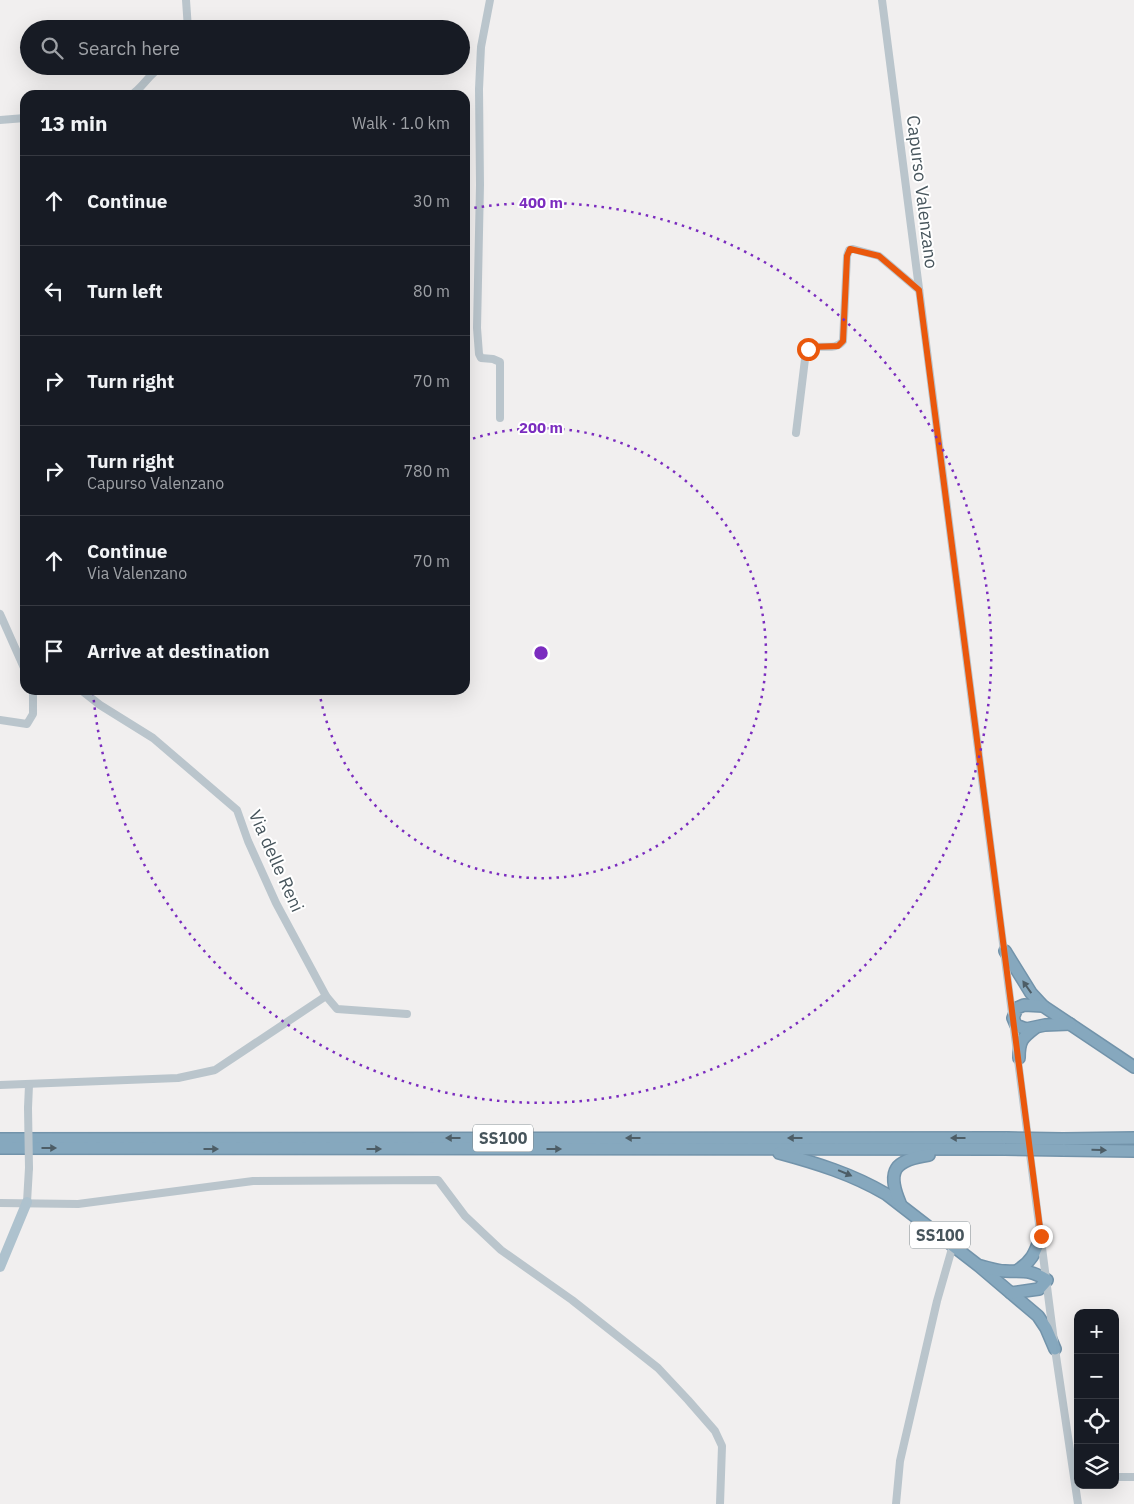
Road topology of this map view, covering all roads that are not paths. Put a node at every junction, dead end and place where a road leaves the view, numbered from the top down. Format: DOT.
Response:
graph roads {
  1 [pos="186,0"];
  2 [pos="490,0"];
  3 [pos="882,0"];
  4 [pos="187,20"];
  5 [pos="150,75"];
  6 [pos="140,90"];
  7 [pos="20,118"];
  8 [pos="0,120"];
  9 [pos="919,290"];
  10 [pos="500,418"];
  11 [pos="796,433"];
  12 [pos="0,614"];
  13 [pos="20,661"];
  14 [pos="33,695"];
  15 [pos="87,695"];
  16 [pos="0,720"];
  17 [pos="1005,951"];
  18 [pos="326,996"];
  19 [pos="1043,1006"];
  20 [pos="407,1014"];
  21 [pos="1013,1018"];
  22 [pos="1072,1024"];
  23 [pos="1035,1028"];
  24 [pos="1018,1058"];
  25 [pos="1134,1067"];
  26 [pos="0,1085"];
  27 [pos="29,1085"];
  28 [pos="1134,1134"];
  29 [pos="1134,1138"];
  30 [pos="0,1139"];
  31 [pos="1075,1139"];
  32 [pos="1006,1143"];
  33 [pos="1063,1144"];
  34 [pos="0,1148"];
  35 [pos="765,1149"];
  36 [pos="979,1149"];
  37 [pos="1134,1151"];
  38 [pos="27,1202"];
  39 [pos="0,1203"];
  40 [pos="900,1205"];
  41 [pos="1041,1236"];
  42 [pos="953,1245"];
  43 [pos="979,1266"];
  44 [pos="0,1267"];
  45 [pos="1018,1270"];
  46 [pos="1047,1280"];
  47 [pos="1011,1293"];
  48 [pos="1055,1349"];
  49 [pos="1074,1465"];
  50 [pos="1119,1477"];
  51 [pos="1134,1477"];
  52 [pos="1077,1489"];
  53 [pos="720,1504"];
  54 [pos="896,1504"];
  55 [pos="1078,1504"];
  1 -- 4 [label="street"];
  2 -- 10 [label="street"];
  3 -- 9 [label="street, Capurso Valenzano"];
  5 -- 6 [label="street"];
  7 -- 8 [label="street"];
  9 -- 11 [label="street"];
  9 -- 17 [label="street, Capurso Valenzano"];
  12 -- 13 [label="street"];
  14 -- 16 [label="street"];
  15 -- 18 [label="street, Via delle Reni"];
  19 -- 17 [label="highway, one-way"];
  17 -- 21 [label="street, Capurso Valenzano"];
  18 -- 20 [label="street, Via delle Reni"];
  18 -- 27 [label="street"];
  19 -- 21 [label="highway"];
  19 -- 22 [label="highway"];
  21 -- 23 [label="highway"];
  21 -- 24 [label="street, Capurso Valenzano"];
  22 -- 23 [label="highway"];
  22 -- 25 [label="highway"];
  23 -- 24 [label="highway"];
  24 -- 41 [label="street, Capurso Valenzano"];
  26 -- 27 [label="street"];
  27 -- 38 [label="street, bridge"];
  28 -- 31 [label="highway, SS100"];
  29 -- 31 [label="highway, SS100"];
  32 -- 30 [label="highway, SS100, one-way"];
  31 -- 33 [label="highway, SS100"];
  32 -- 33 [label="highway, SS100, bridge"];
  32 -- 36 [label="highway, SS100"];
  33 -- 37 [label="highway, SS100, one-way"];
  34 -- 35 [label="highway, SS100, one-way"];
  35 -- 36 [label="highway, SS100"];
  35 -- 40 [label="highway, SS100, one-way"];
  36 -- 40 [label="highway"];
  38 -- 39 [label="street"];
  38 -- 44 [label="main road"];
  38 -- 53 [label="street"];
  40 -- 42 [label="highway, SS100"];
  41 -- 45 [label="highway"];
  41 -- 46 [label="street, Capurso Valenzano"];
  42 -- 43 [label="highway, SS100"];
  42 -- 54 [label="street"];
  43 -- 45 [label="highway, SS100"];
  43 -- 47 [label="highway, SS100"];
  45 -- 46 [label="highway, SS100"];
  46 -- 47 [label="highway"];
  46 -- 48 [label="street, Capurso Valenzano"];
  47 -- 48 [label="highway, SS100"];
  48 -- 49 [label="street, Capurso Valenzano"];
  50 -- 51 [label="street"];
  52 -- 55 [label="street, Capurso Valenzano"];
}
